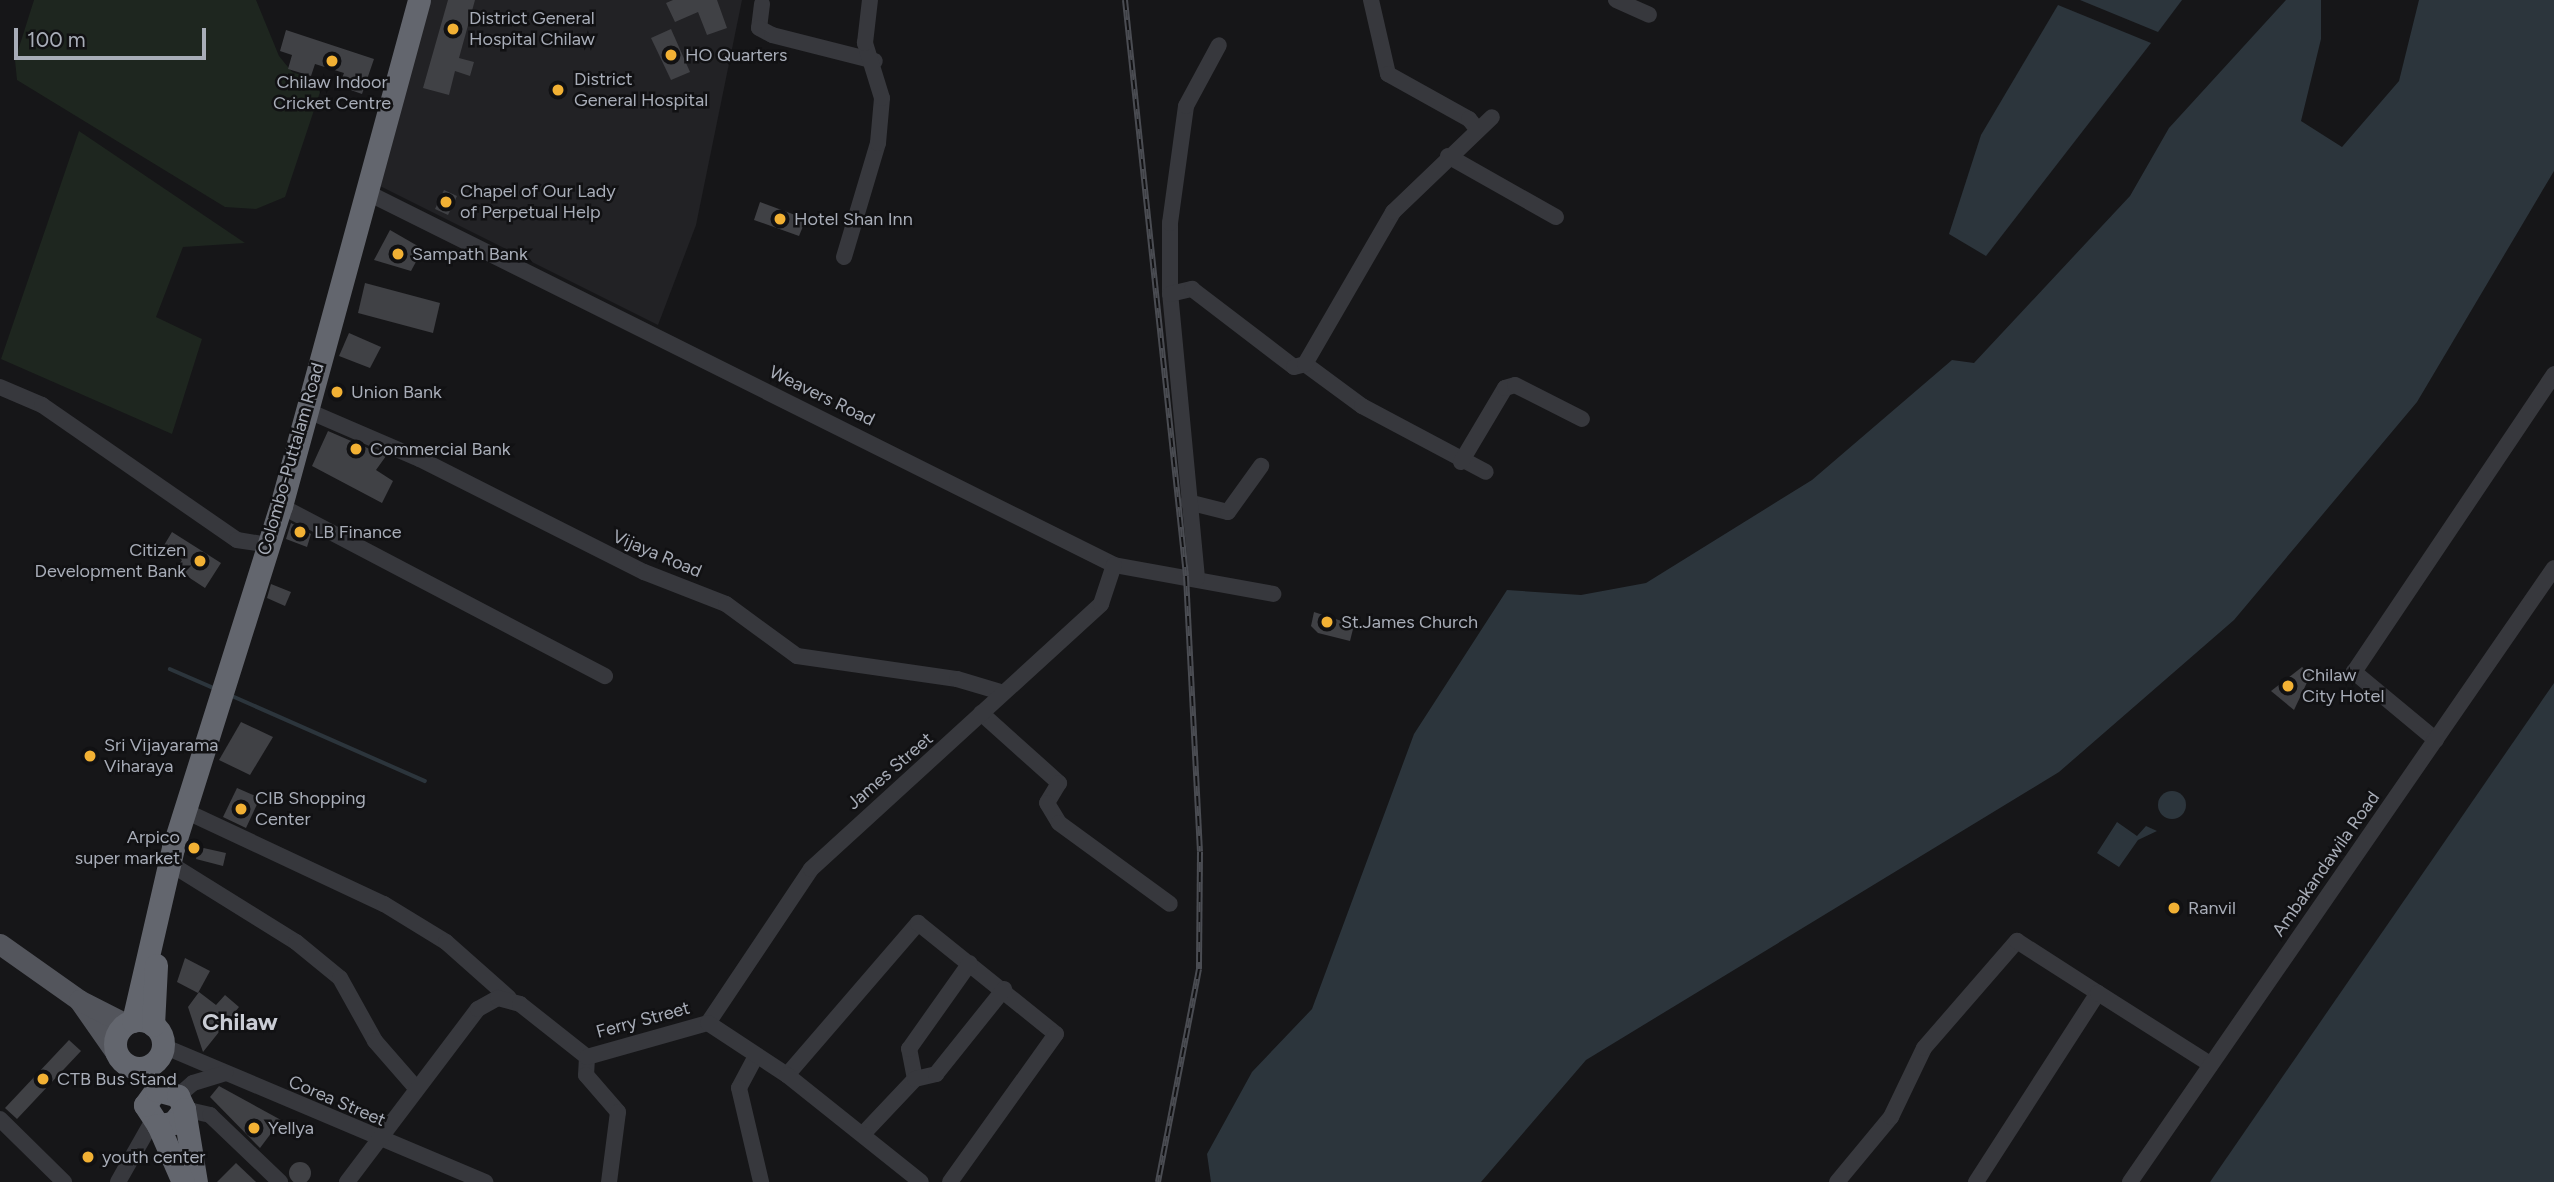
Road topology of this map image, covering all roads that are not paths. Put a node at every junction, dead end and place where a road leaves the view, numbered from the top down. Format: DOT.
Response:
graph roads {
  1 [pos="419,0"];
  2 [pos="870,0"];
  3 [pos="1371,0"];
  4 [pos="1616,0"];
  5 [pos="762,5"];
  6 [pos="1649,15"];
  7 [pos="1219,45"];
  8 [pos="874,61"];
  9 [pos="1492,117"];
  10 [pos="1478,130"];
  11 [pos="1448,156"];
  12 [pos="366,192"];
  13 [pos="1556,217"];
  14 [pos="844,257"];
  15 [pos="1170,294"];
  16 [pos="1305,364"];
  17 [pos="2554,374"];
  18 [pos="0,387"];
  19 [pos="306,410"];
  20 [pos="1582,419"];
  21 [pos="1461,462"];
  22 [pos="1261,466"];
  23 [pos="1486,472"];
  24 [pos="1188,502"];
  25 [pos="281,506"];
  26 [pos="268,545"];
  27 [pos="1114,565"];
  28 [pos="2554,568"];
  29 [pos="1197,578"];
  30 [pos="1273,594"];
  31 [pos="605,676"];
  32 [pos="1001,692"];
  33 [pos="981,713"];
  34 [pos="2436,740"];
  35 [pos="183,810"];
  36 [pos="169,863"];
  37 [pos="1170,904"];
  38 [pos="0,944"];
  39 [pos="970,963"];
  40 [pos="1004,989"];
  41 [pos="2098,993"];
  42 [pos="509,998"];
  43 [pos="79,1000"];
  44 [pos="137,1023"];
  45 [pos="708,1023"];
  46 [pos="163,1046"];
  47 [pos="587,1056"];
  48 [pos="756,1056"];
  49 [pos="123,1059"];
  50 [pos="2210,1064"];
  51 [pos="225,1073"];
  52 [pos="787,1075"];
  53 [pos="915,1079"];
  54 [pos="416,1088"];
  55 [pos="181,1102"];
  56 [pos="151,1117"];
  57 [pos="0,1119"];
  58 [pos="863,1134"];
  59 [pos="376,1139"];
  60 [pos="64,1182"];
  61 [pos="118,1182"];
  62 [pos="183,1182"];
  63 [pos="197,1182"];
  64 [pos="280,1182"];
  65 [pos="347,1182"];
  66 [pos="485,1182"];
  67 [pos="609,1182"];
  68 [pos="761,1182"];
  69 [pos="919,1182"];
  70 [pos="950,1182"];
  71 [pos="1837,1182"];
  72 [pos="1976,1182"];
  73 [pos="2130,1182"];
  1 -- 12 [label="highway, Colombo-Puttalam Road"];
  2 -- 8 [label="street"];
  3 -- 10 [label="street"];
  4 -- 6 [label="street"];
  5 -- 8 [label="street"];
  7 -- 15 [label="street"];
  8 -- 14 [label="street"];
  9 -- 10 [label="street"];
  10 -- 11 [label="street"];
  11 -- 13 [label="street"];
  11 -- 16 [label="street"];
  12 -- 19 [label="highway, Colombo-Puttalam Road"];
  12 -- 27 [label="street, Weavers Road"];
  15 -- 16 [label="street"];
  15 -- 24 [label="street"];
  16 -- 21 [label="street"];
  17 -- 34 [label="street"];
  18 -- 26 [label="street"];
  19 -- 25 [label="highway, Colombo-Puttalam Road"];
  19 -- 32 [label="street, Vijaya Road"];
  20 -- 21 [label="street"];
  21 -- 23 [label="street"];
  22 -- 24 [label="street"];
  24 -- 29 [label="street"];
  25 -- 26 [label="highway, Colombo-Puttalam Road"];
  25 -- 31 [label="street"];
  26 -- 35 [label="highway, Colombo-Puttalam Road"];
  27 -- 29 [label="street, Weavers Road"];
  27 -- 32 [label="street, James Street"];
  28 -- 34 [label="street, Ambakandawila Road"];
  29 -- 30 [label="street, Weavers Road"];
  32 -- 33 [label="street, James Street"];
  33 -- 37 [label="street"];
  33 -- 45 [label="street, James Street"];
  34 -- 50 [label="street, Ambakandawila Road"];
  35 -- 36 [label="highway, Colombo-Puttalam Road"];
  35 -- 42 [label="street, Ferry Street"];
  36 -- 44 [label="highway, Colombo-Puttalam Road"];
  36 -- 54 [label="street"];
  38 -- 43 [label="main road"];
  39 -- 40 [label="street"];
  39 -- 52 [label="street"];
  39 -- 53 [label="street"];
  40 -- 53 [label="street"];
  40 -- 70 [label="street"];
  41 -- 50 [label="street"];
  41 -- 71 [label="street"];
  41 -- 72 [label="street"];
  42 -- 47 [label="street, Ferry Street"];
  42 -- 54 [label="street"];
  43 -- 44 [label="main road"];
  43 -- 49 [label="main road"];
  44 -- 46 [label="highway"];
  44 -- 49 [label="highway, Colombo-Puttalam Road"];
  45 -- 47 [label="street, Ferry Street"];
  45 -- 48 [label="street, Ferry Street"];
  46 -- 49 [label="highway"];
  46 -- 51 [label="street, Corea Street"];
  47 -- 67 [label="street"];
  48 -- 52 [label="street, Ferry Street"];
  48 -- 68 [label="street"];
  49 -- 56 [label="highway"];
  50 -- 73 [label="street, Ambakandawila Road"];
  51 -- 55 [label="street"];
  51 -- 59 [label="street, Corea Street"];
  52 -- 58 [label="street, Ferry Street"];
  53 -- 58 [label="street"];
  54 -- 59 [label="street"];
  55 -- 56 [label="highway"];
  55 -- 56 [label="highway"];
  55 -- 63 [label="highway"];
  55 -- 64 [label="street"];
  56 -- 61 [label="street"];
  56 -- 62 [label="highway"];
  57 -- 60 [label="street"];
  58 -- 69 [label="street, Ferry Street"];
  59 -- 65 [label="street"];
  59 -- 66 [label="street, Corea Street"];
}
